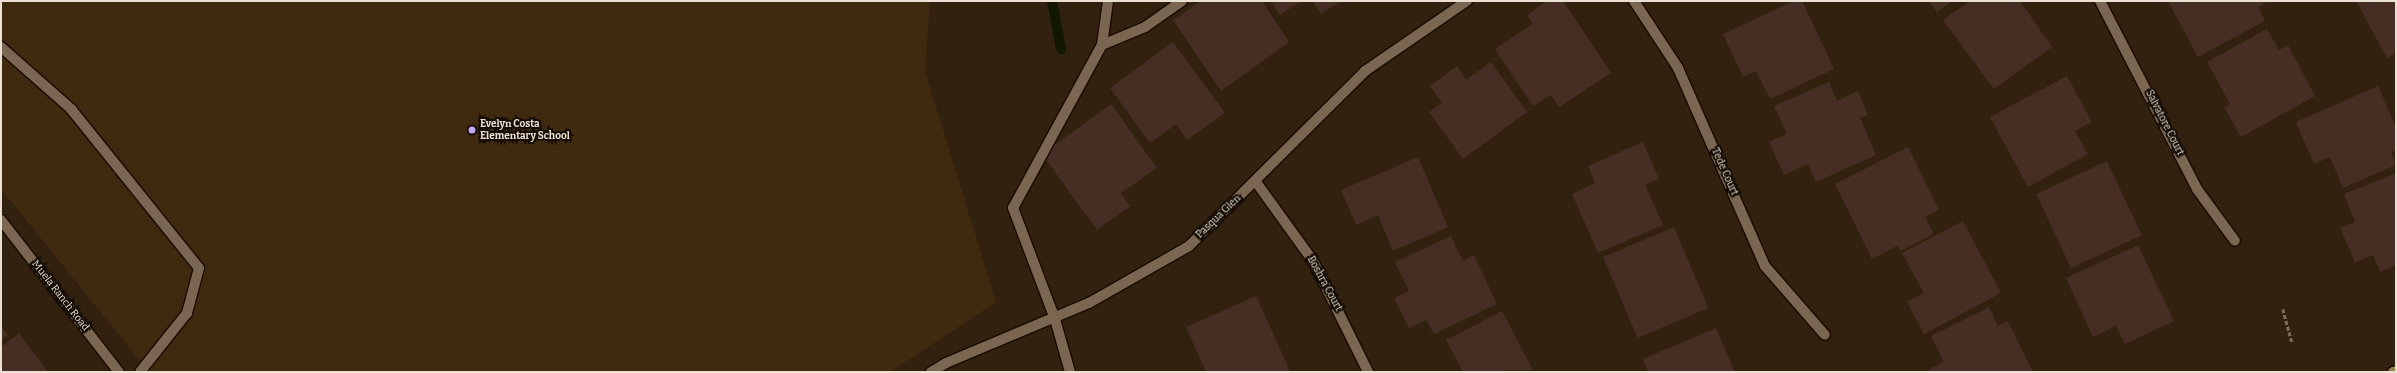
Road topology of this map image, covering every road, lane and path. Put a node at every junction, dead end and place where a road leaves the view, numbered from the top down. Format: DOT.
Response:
graph roads {
  1 [pos="1108,1"];
  2 [pos="1182,1"];
  3 [pos="1466,1"];
  4 [pos="1634,1"];
  5 [pos="2100,1"];
  6 [pos="1102,45"];
  7 [pos="1,47"];
  8 [pos="1256,182"];
  9 [pos="1,220"];
  10 [pos="2236,241"];
  11 [pos="2283,309"];
  12 [pos="1055,320"];
  13 [pos="1825,336"];
  14 [pos="2292,342"];
  15 [pos="2396,371"];
  16 [pos="119,372"];
  17 [pos="140,372"];
  18 [pos="931,372"];
  19 [pos="1070,372"];
  20 [pos="1368,372"];
  21 [pos="2393,372"];
  1 -- 6 [label="street"];
  2 -- 6 [label="street"];
  3 -- 8 [label="street, Pasqua Glen"];
  4 -- 13 [label="street, Tede Court"];
  5 -- 10 [label="street, Salvatore Court"];
  6 -- 12 [label="street"];
  7 -- 17 [label="street"];
  8 -- 12 [label="street, Pasqua Glen"];
  8 -- 20 [label="street, Boshra Court"];
  9 -- 16 [label="street, Muela Ranch Road"];
  11 -- 14 [label="path"];
  12 -- 18 [label="street, Pasqua Glen"];
  12 -- 19 [label="street"];
  15 -- 21 [label="main road"];
}
